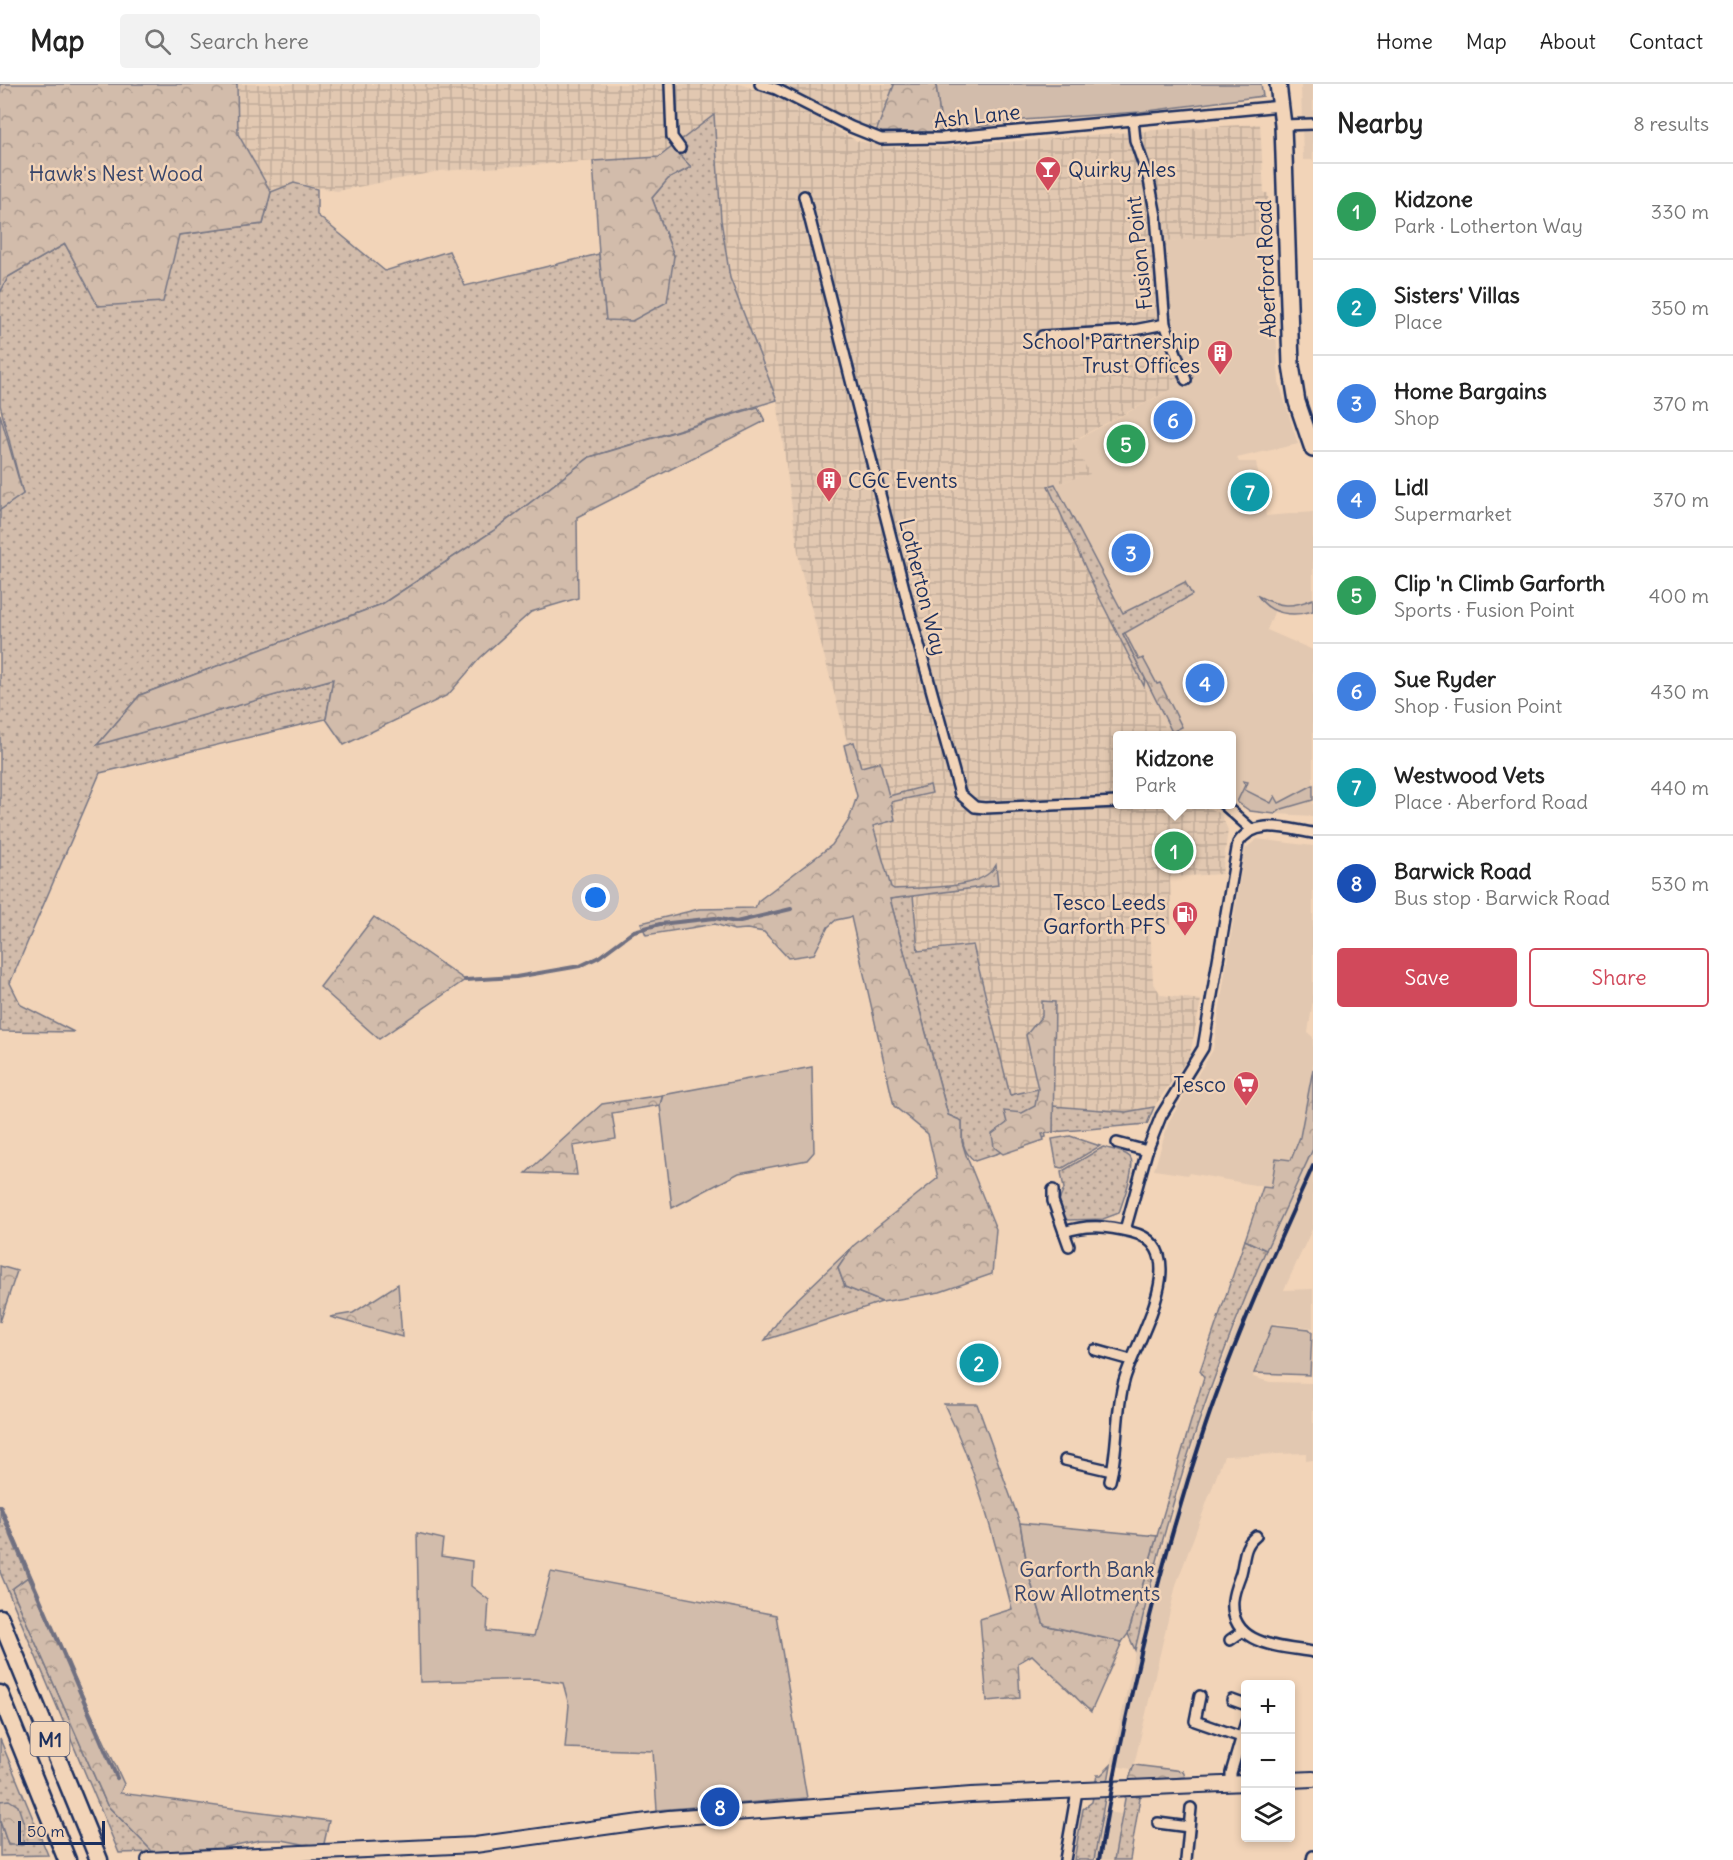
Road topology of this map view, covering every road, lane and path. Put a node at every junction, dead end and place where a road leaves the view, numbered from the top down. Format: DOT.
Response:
graph roads {
  1 [pos="670,84"];
  2 [pos="760,84"];
  3 [pos="1289,84"];
  4 [pos="1280,96"];
  5 [pos="1133,120"];
  6 [pos="1313,124"];
  7 [pos="1283,126"];
  8 [pos="680,148"];
  9 [pos="804,196"];
  10 [pos="1165,324"];
  11 [pos="1042,336"];
  12 [pos="1186,380"];
  13 [pos="1313,449"];
  14 [pos="1113,802"];
  15 [pos="1229,809"];
  16 [pos="1251,829"];
  17 [pos="1313,833"];
  18 [pos="1117,1143"];
  19 [pos="1148,1152"];
  20 [pos="1053,1190"];
  21 [pos="1125,1230"];
  22 [pos="1064,1232"];
  23 [pos="1069,1246"];
  24 [pos="1095,1350"];
  25 [pos="1131,1360"];
  26 [pos="1065,1460"];
  27 [pos="1256,1536"];
  28 [pos="0,1618"];
  29 [pos="1243,1631"];
  30 [pos="1230,1640"];
  31 [pos="1313,1652"];
  32 [pos="0,1694"];
  33 [pos="1200,1696"];
  34 [pos="1232,1700"];
  35 [pos="1241,1703"];
  36 [pos="1241,1737"];
  37 [pos="1313,1779"];
  38 [pos="1295,1780"];
  39 [pos="1241,1783"];
  40 [pos="1231,1784"];
  41 [pos="1077,1791"];
  42 [pos="1191,1808"];
  43 [pos="1158,1823"];
  44 [pos="1189,1827"];
  45 [pos="167,1859"];
  46 [pos="68,1860"];
  47 [pos="99,1860"];
  48 [pos="148,1860"];
  49 [pos="1065,1860"];
  50 [pos="1186,1860"];
  1 -- 8 [label="street"];
  2 -- 5 [label="street, Ash Lane"];
  3 -- 4 [label="street"];
  4 -- 5 [label="street, Ash Lane"];
  4 -- 7 [label="main road, Aberford Road"];
  5 -- 10 [label="street, Fusion Point"];
  6 -- 7 [label="street"];
  7 -- 13 [label="main road, Aberford Road"];
  9 -- 14 [label="street, Lotherton Way"];
  10 -- 11 [label="street"];
  10 -- 12 [label="street, Fusion Point"];
  15 -- 16 [label="street"];
  16 -- 17 [label="street"];
  16 -- 19 [label="street"];
  18 -- 19 [label="street"];
  19 -- 21 [label="street"];
  20 -- 22 [label="street"];
  21 -- 22 [label="street"];
  21 -- 25 [label="street"];
  22 -- 23 [label="street"];
  24 -- 25 [label="street"];
  25 -- 26 [label="street"];
  27 -- 29 [label="street"];
  28 -- 47 [label="highway, M1"];
  29 -- 30 [label="street"];
  29 -- 31 [label="street"];
  32 -- 46 [label="highway, M1"];
  33 -- 36 [label="street"];
  34 -- 35 [label="street"];
  36 -- 40 [label="street"];
  37 -- 38 [label="street"];
  39 -- 40 [label="street"];
  40 -- 41 [label="street"];
  41 -- 45 [label="street"];
  41 -- 49 [label="street"];
  42 -- 44 [label="street"];
  43 -- 44 [label="street"];
  44 -- 50 [label="street"];
  45 -- 48 [label="street"];
}
